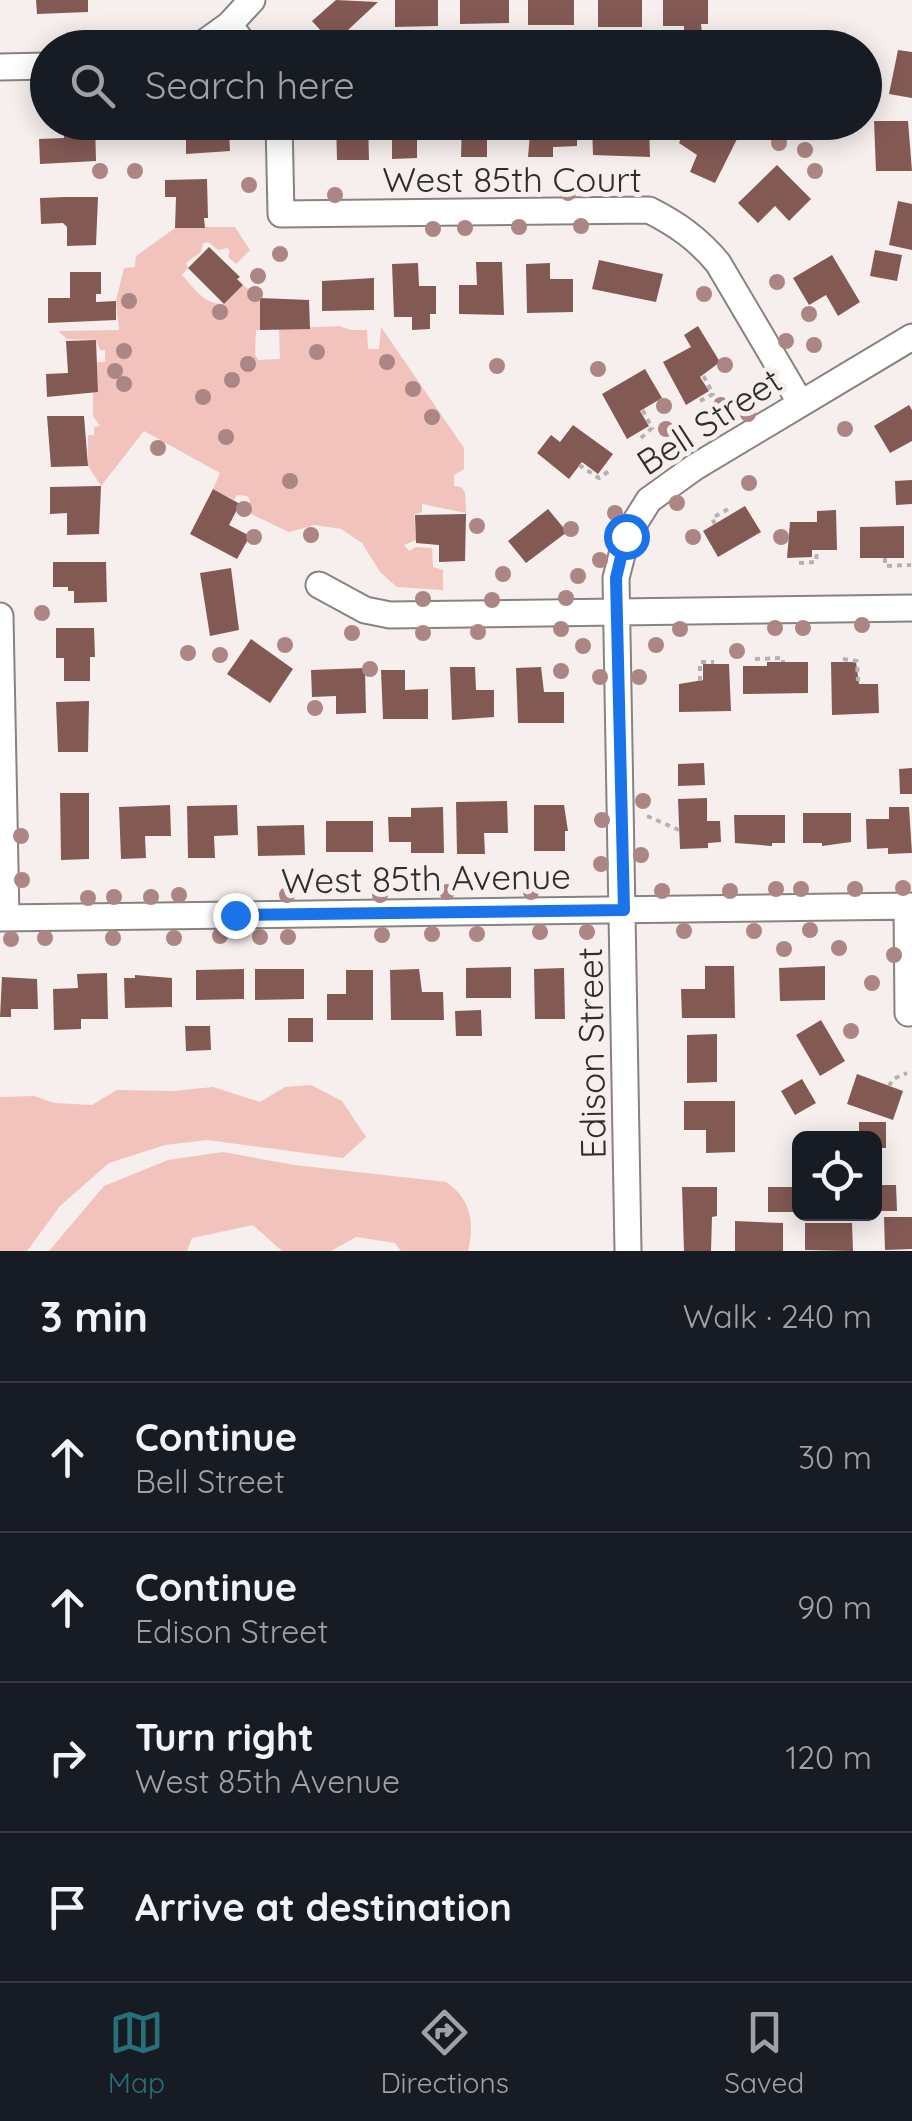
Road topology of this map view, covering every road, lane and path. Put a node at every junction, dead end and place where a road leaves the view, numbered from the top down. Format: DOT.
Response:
graph roads {
  1 [pos="252,0"];
  2 [pos="229,26"];
  3 [pos="223,30"];
  4 [pos="232,30"];
  5 [pos="30,66"];
  6 [pos="0,67"];
  7 [pos="279,140"];
  8 [pos="912,336"];
  9 [pos="703,375"];
  10 [pos="700,401"];
  11 [pos="800,402"];
  12 [pos="642,409"];
  13 [pos="641,438"];
  14 [pos="580,466"];
  15 [pos="612,469"];
  16 [pos="732,506"];
  17 [pos="715,524"];
  18 [pos="817,550"];
  19 [pos="885,558"];
  20 [pos="799,563"];
  21 [pos="910,565"];
  22 [pos="319,586"];
  23 [pos="912,608"];
  24 [pos="616,614"];
  25 [pos="0,616"];
  26 [pos="755,658"];
  27 [pos="843,659"];
  28 [pos="714,662"];
  29 [pos="783,662"];
  30 [pos="700,680"];
  31 [pos="858,680"];
  32 [pos="647,816"];
  33 [pos="679,830"];
  34 [pos="909,906"];
  35 [pos="624,910"];
  36 [pos="3,918"];
  37 [pos="908,1013"];
  38 [pos="907,1074"];
  39 [pos="889,1086"];
  40 [pos="628,1251"];
  1 -- 2 [label="street"];
  2 -- 3 [label="street"];
  2 -- 4 [label="street"];
  5 -- 6 [label="street"];
  7 -- 11 [label="street, West 85th Court"];
  8 -- 11 [label="street, Bell Street"];
  9 -- 10 [label="path"];
  11 -- 24 [label="street, Bell Street"];
  12 -- 13 [label="path"];
  14 -- 15 [label="path"];
  16 -- 17 [label="path"];
  18 -- 20 [label="path"];
  19 -- 21 [label="path"];
  22 -- 24 [label="street"];
  23 -- 24 [label="street"];
  24 -- 35 [label="street, Edison Street"];
  25 -- 36 [label="street"];
  26 -- 29 [label="path"];
  27 -- 31 [label="path"];
  28 -- 30 [label="path"];
  32 -- 33 [label="path"];
  34 -- 35 [label="street, West 85th Avenue"];
  34 -- 37 [label="street"];
  35 -- 36 [label="street, West 85th Avenue"];
  35 -- 40 [label="street, Edison Street"];
  38 -- 39 [label="path"];
}
